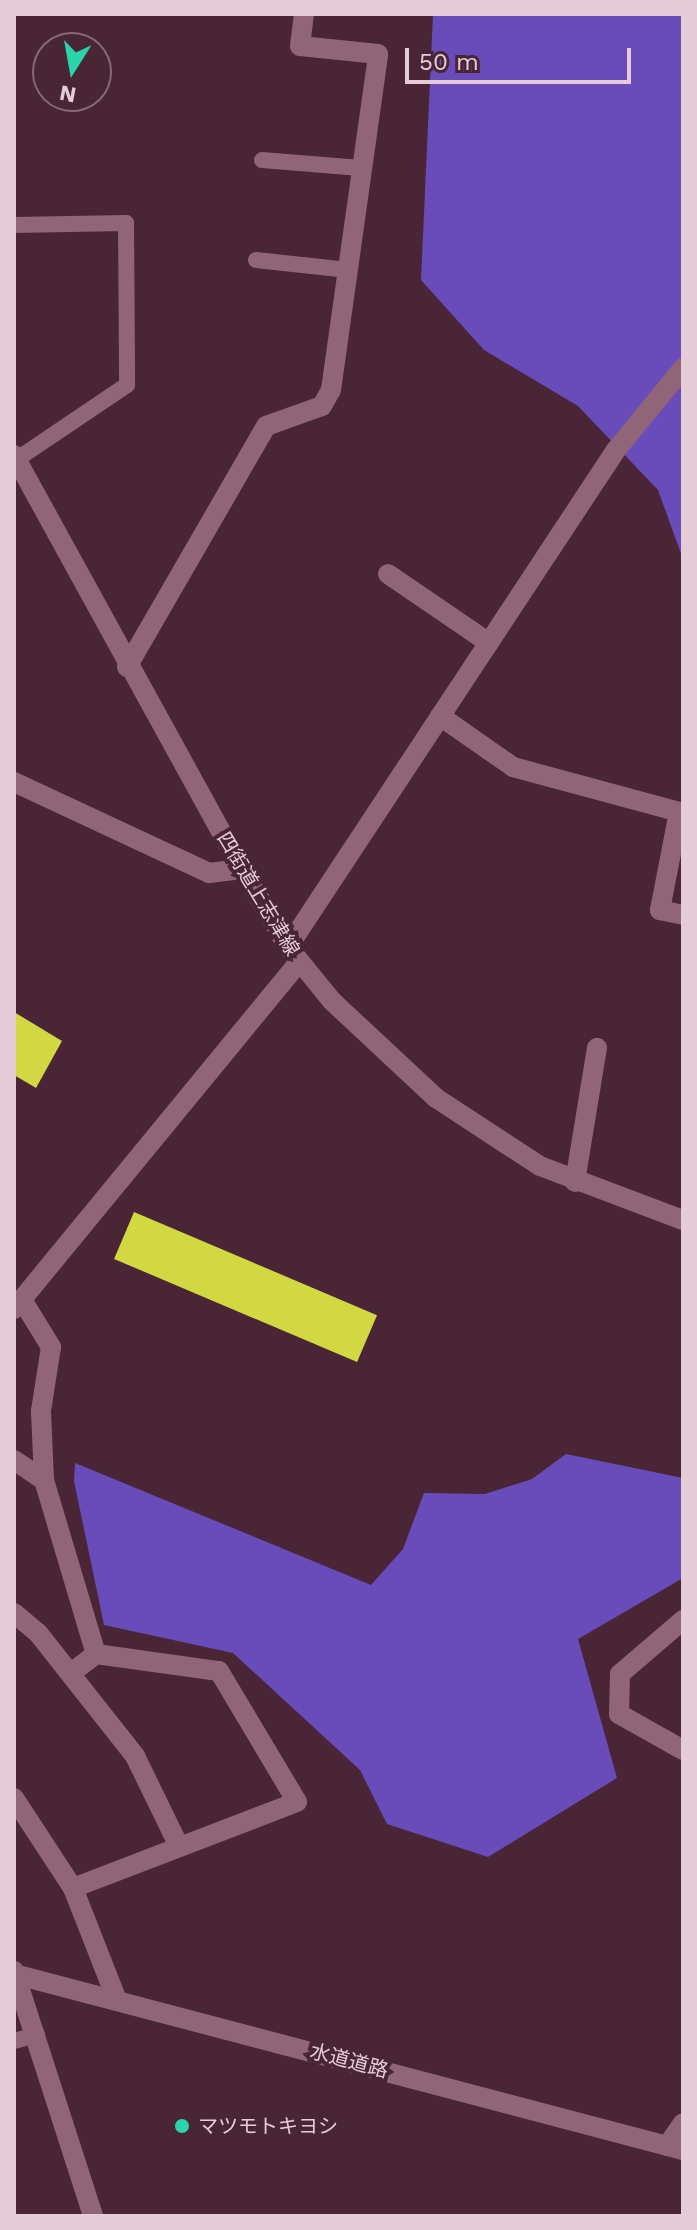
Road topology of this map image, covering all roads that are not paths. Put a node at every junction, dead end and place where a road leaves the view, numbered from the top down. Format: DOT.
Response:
graph roads {
  1 [pos="304,14"];
  2 [pos="262,160"];
  3 [pos="361,168"];
  4 [pos="14,225"];
  5 [pos="256,260"];
  6 [pos="348,270"];
  7 [pos="683,368"];
  8 [pos="15,457"];
  9 [pos="388,574"];
  10 [pos="489,643"];
  11 [pos="127,667"];
  12 [pos="440,716"];
  13 [pos="14,782"];
  14 [pos="681,812"];
  15 [pos="242,869"];
  16 [pos="683,915"];
  17 [pos="294,955"];
  18 [pos="597,1048"];
  19 [pos="575,1182"];
  20 [pos="683,1220"];
  21 [pos="19,1306"];
  22 [pos="14,1460"];
  23 [pos="44,1480"];
  24 [pos="14,1613"];
  25 [pos="683,1620"];
  26 [pos="96,1654"];
  27 [pos="71,1673"];
  28 [pos="683,1750"];
  29 [pos="14,1798"];
  30 [pos="178,1844"];
  31 [pos="73,1888"];
  32 [pos="15,1973"];
  33 [pos="116,1998"];
  34 [pos="37,2035"];
  35 [pos="14,2041"];
  36 [pos="683,2123"];
  37 [pos="675,2148"];
  38 [pos="93,2216"];
  1 -- 3 [label="street"];
  2 -- 3 [label="lane"];
  3 -- 6 [label="street"];
  4 -- 8 [label="lane"];
  5 -- 6 [label="lane"];
  6 -- 11 [label="street"];
  7 -- 10 [label="street"];
  8 -- 11 [label="street, 四街道上志津線"];
  9 -- 10 [label="street"];
  10 -- 12 [label="street"];
  11 -- 15 [label="street, 四街道上志津線"];
  12 -- 14 [label="street"];
  12 -- 17 [label="street"];
  13 -- 15 [label="street"];
  14 -- 16 [label="street"];
  15 -- 17 [label="street, 四街道上志津線"];
  17 -- 19 [label="street, 四街道上志津線"];
  17 -- 21 [label="street"];
  18 -- 19 [label="street"];
  19 -- 20 [label="street, 四街道上志津線"];
  21 -- 23 [label="street"];
  22 -- 23 [label="street"];
  23 -- 26 [label="street"];
  24 -- 27 [label="street"];
  25 -- 28 [label="street"];
  26 -- 27 [label="street"];
  26 -- 30 [label="street"];
  27 -- 30 [label="street"];
  29 -- 31 [label="street"];
  30 -- 31 [label="street"];
  31 -- 33 [label="street"];
  32 -- 33 [label="street, 水道道路"];
  32 -- 34 [label="street"];
  33 -- 37 [label="street, 水道道路"];
  34 -- 35 [label="lane"];
  34 -- 38 [label="street"];
  36 -- 37 [label="street"];
}
